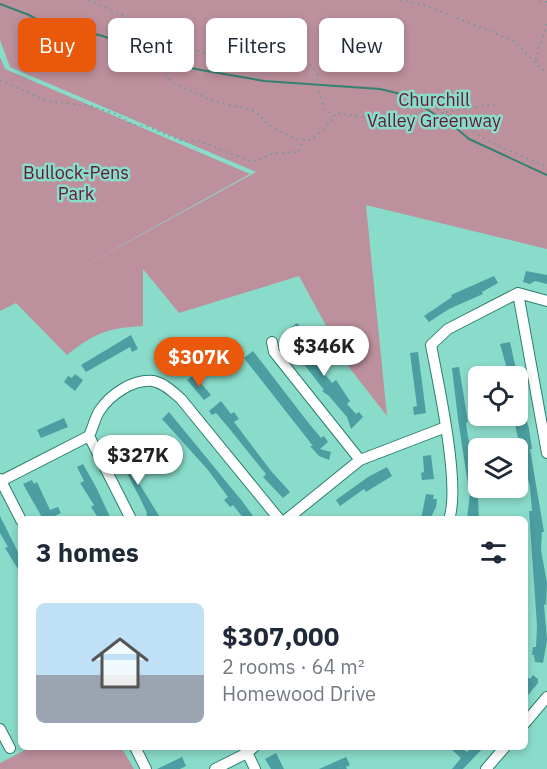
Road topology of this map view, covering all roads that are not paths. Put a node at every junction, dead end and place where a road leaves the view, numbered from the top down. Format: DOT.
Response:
graph roads {
  1 [pos="518,293"];
  2 [pos="547,301"];
  3 [pos="272,342"];
  4 [pos="446,427"];
  5 [pos="89,436"];
  6 [pos="547,453"];
  7 [pos="360,460"];
  8 [pos="1,480"];
  9 [pos="19,516"];
  10 [pos="129,516"];
  11 [pos="277,516"];
  12 [pos="291,516"];
  13 [pos="449,516"];
  14 [pos="547,697"];
  15 [pos="528,719"];
  16 [pos="0,729"];
  17 [pos="10,747"];
  18 [pos="136,750"];
  19 [pos="247,750"];
  20 [pos="249,750"];
  21 [pos="503,750"];
  22 [pos="489,768"];
  23 [pos="146,769"];
  24 [pos="215,769"];
  25 [pos="255,769"];
  1 -- 2 [label="street"];
  1 -- 4 [label="street"];
  1 -- 6 [label="street"];
  3 -- 7 [label="street"];
  4 -- 7 [label="street"];
  4 -- 13 [label="street"];
  5 -- 8 [label="street"];
  5 -- 10 [label="street"];
  5 -- 11 [label="street"];
  7 -- 12 [label="street"];
  8 -- 9 [label="street"];
  14 -- 15 [label="street"];
  16 -- 17 [label="street"];
  18 -- 23 [label="street"];
  19 -- 24 [label="street"];
  20 -- 25 [label="street"];
  21 -- 22 [label="street"];
}
